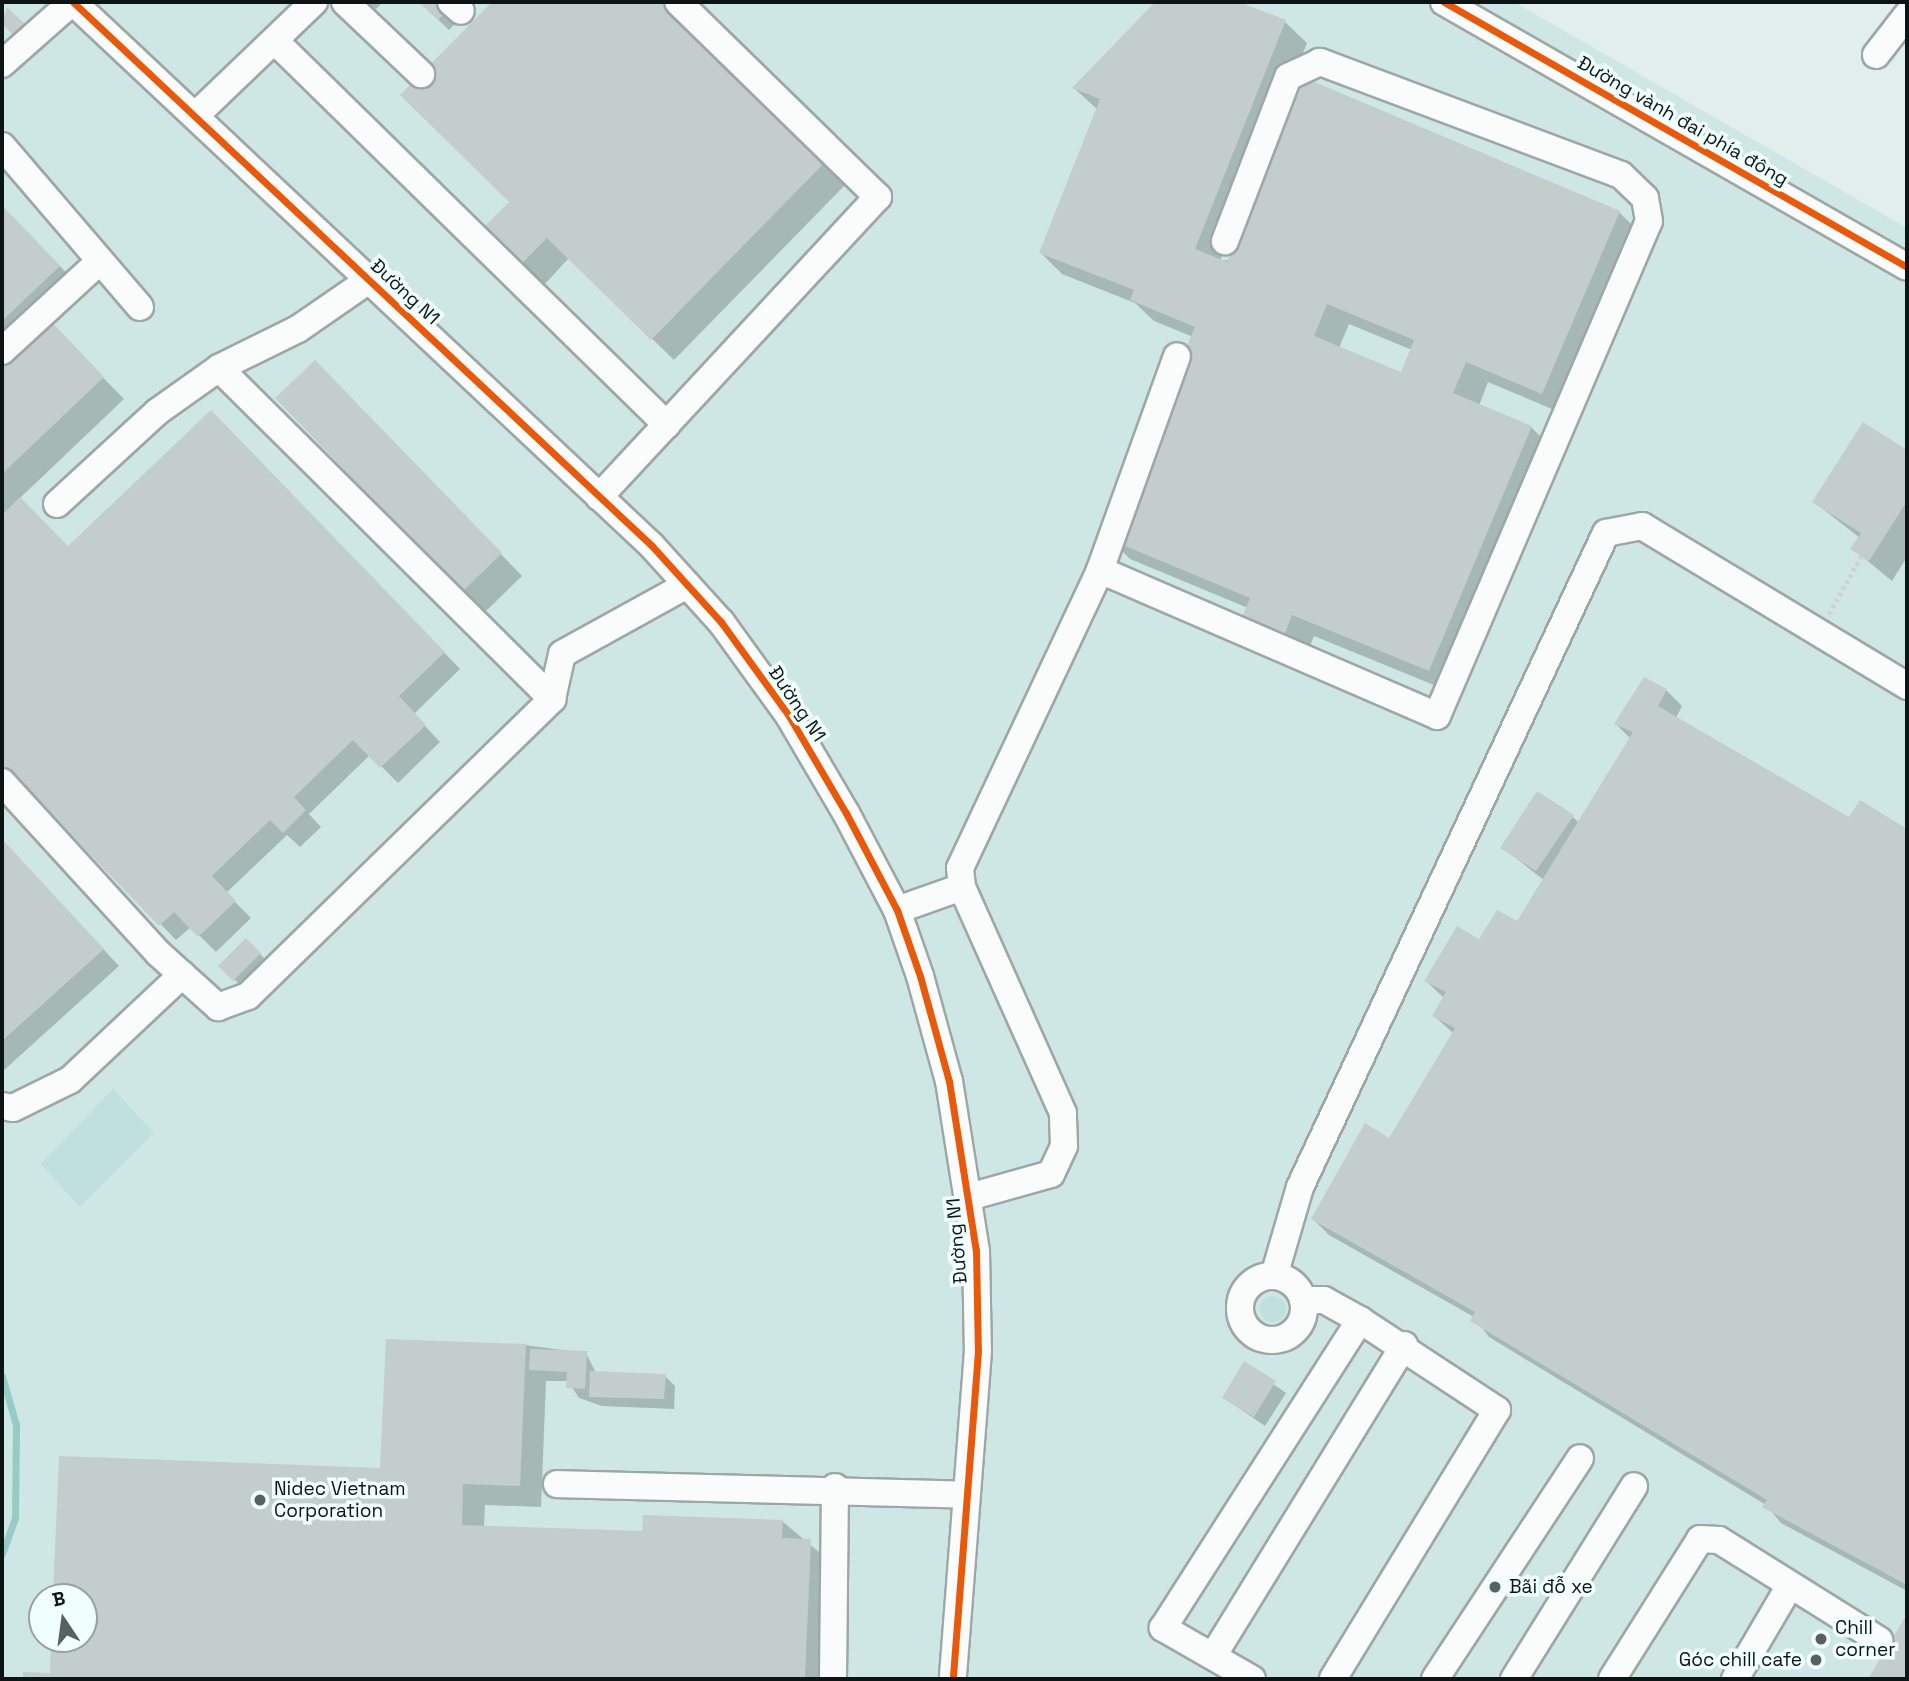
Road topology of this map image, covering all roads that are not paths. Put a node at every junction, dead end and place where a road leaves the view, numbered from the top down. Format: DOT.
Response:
graph roads {
  1 [pos="73,2"];
  2 [pos="314,2"];
  3 [pos="345,2"];
  4 [pos="678,2"];
  5 [pos="1444,2"];
  6 [pos="1907,15"];
  7 [pos="276,42"];
  8 [pos="1876,55"];
  9 [pos="2,64"];
  10 [pos="421,74"];
  11 [pos="195,116"];
  12 [pos="2,145"];
  13 [pos="1225,241"];
  14 [pos="100,261"];
  15 [pos="1907,267"];
  16 [pos="369,281"];
  17 [pos="140,307"];
  18 [pos="2,351"];
  19 [pos="1177,356"];
  20 [pos="219,368"];
  21 [pos="667,425"];
  22 [pos="599,496"];
  23 [pos="57,504"];
  24 [pos="1100,570"];
  25 [pos="687,585"];
  26 [pos="1907,686"];
  27 [pos="552,699"];
  28 [pos="2,782"];
  29 [pos="962,887"];
  30 [pos="897,910"];
  31 [pos="182,975"];
  32 [pos="2,1106"];
  33 [pos="969,1196"];
  34 [pos="1274,1276"];
  35 [pos="1303,1300"];
  36 [pos="1360,1320"];
  37 [pos="1404,1345"];
  38 [pos="1580,1458"];
  39 [pos="557,1484"];
  40 [pos="1634,1486"];
  41 [pos="835,1487"];
  42 [pos="965,1495"];
  43 [pos="1789,1587"];
  44 [pos="1879,1640"];
  45 [pos="1213,1656"];
  46 [pos="833,1679"];
  47 [pos="953,1679"];
  48 [pos="1252,1679"];
  49 [pos="1333,1679"];
  50 [pos="1435,1679"];
  51 [pos="1514,1679"];
  52 [pos="1612,1679"];
  53 [pos="1735,1679"];
  1 -- 9 [label="street"];
  1 -- 11 [label="street, Đường N1"];
  2 -- 7 [label="street"];
  3 -- 10 [label="street"];
  4 -- 21 [label="street"];
  5 -- 15 [label="street, Đường vành đai phía đông"];
  6 -- 8 [label="street"];
  7 -- 11 [label="street"];
  7 -- 21 [label="street"];
  11 -- 16 [label="street, Đường N1"];
  12 -- 14 [label="street"];
  13 -- 24 [label="street"];
  14 -- 17 [label="street"];
  14 -- 18 [label="street"];
  16 -- 20 [label="street"];
  16 -- 22 [label="street, Đường N1"];
  19 -- 24 [label="street"];
  20 -- 23 [label="street"];
  20 -- 27 [label="street"];
  21 -- 22 [label="street"];
  22 -- 25 [label="street, Đường N1"];
  24 -- 29 [label="street"];
  25 -- 27 [label="street"];
  25 -- 30 [label="street, Đường N1"];
  26 -- 34 [label="street"];
  27 -- 31 [label="street"];
  28 -- 31 [label="street"];
  29 -- 30 [label="street"];
  29 -- 33 [label="street"];
  30 -- 33 [label="street, Đường N1"];
  31 -- 32 [label="street"];
  33 -- 42 [label="street, Đường N1"];
  34 -- 35 [label="street"];
  34 -- 35 [label="street"];
  35 -- 36 [label="street"];
  36 -- 37 [label="street"];
  36 -- 45 [label="street"];
  37 -- 45 [label="street"];
  37 -- 49 [label="street"];
  38 -- 50 [label="street"];
  39 -- 41 [label="street"];
  40 -- 51 [label="street"];
  41 -- 42 [label="street"];
  41 -- 46 [label="street"];
  42 -- 47 [label="street, Đường N1"];
  43 -- 44 [label="street"];
  43 -- 52 [label="street"];
  43 -- 53 [label="street"];
  45 -- 48 [label="street"];
}
